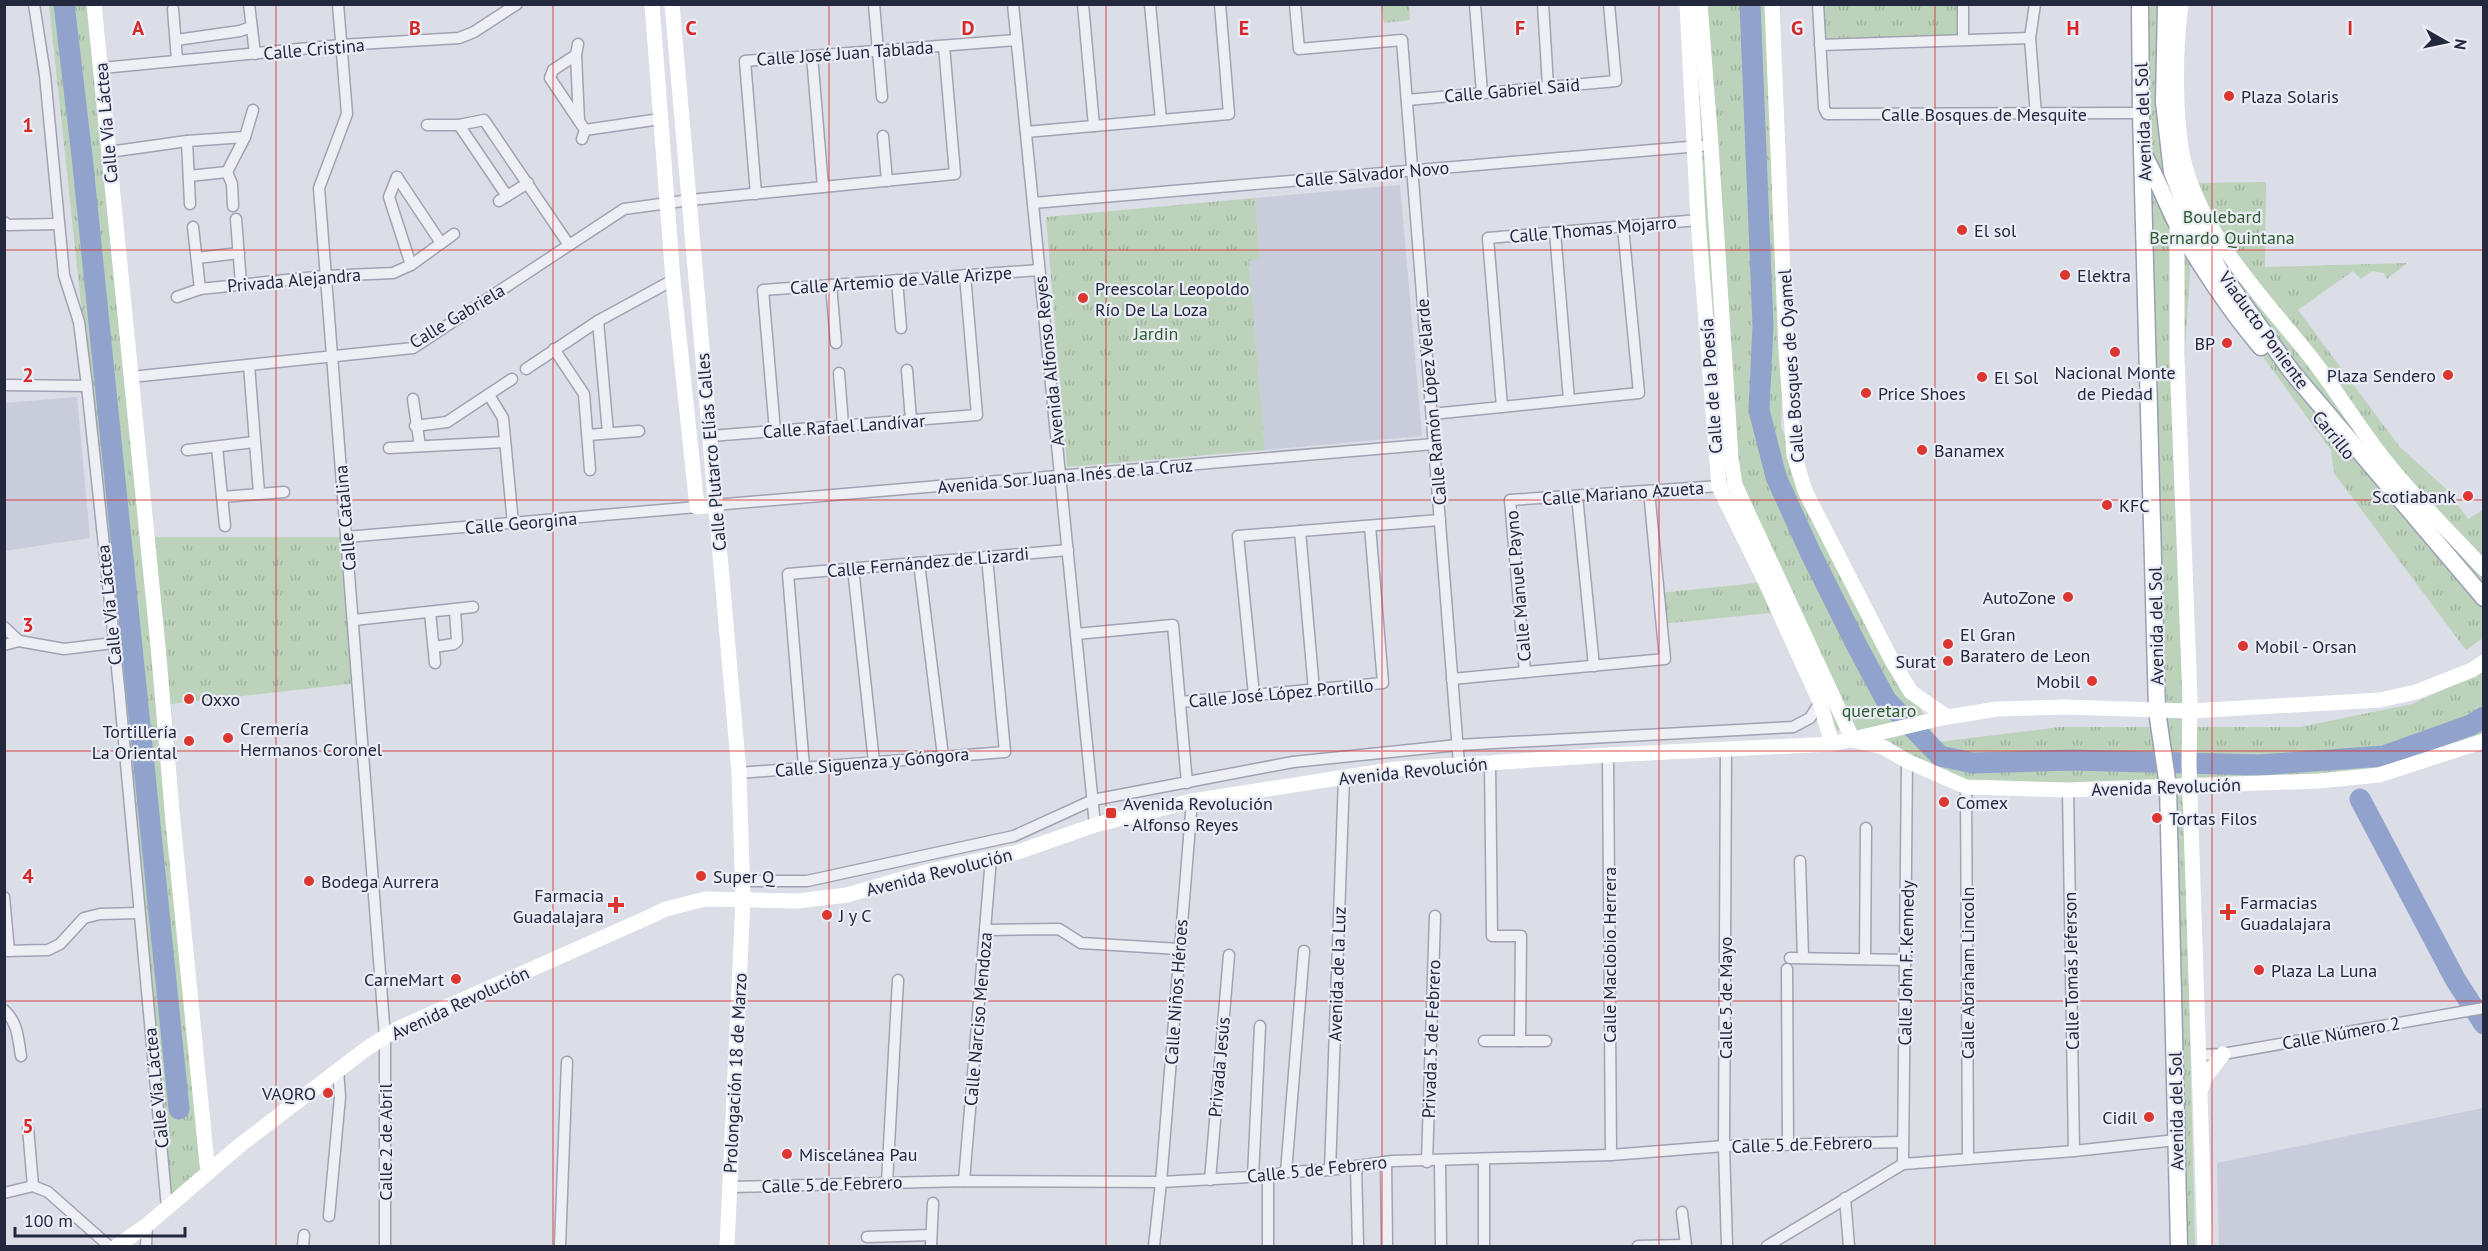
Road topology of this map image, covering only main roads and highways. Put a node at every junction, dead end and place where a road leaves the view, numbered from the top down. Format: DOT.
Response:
graph roads {
  1 [pos="2140,4"];
  2 [pos="2171,6"];
  3 [pos="2144,155"];
  4 [pos="2484,598"];
  5 [pos="2484,611"];
  6 [pos="2179,1246"];
  1 -- 3 [label="main road, Avenida del Sol"];
  2 -- 4 [label="main road, Viaducto Poniente"];
  3 -- 5 [label="main road, Carrillo"];
  3 -- 6 [label="main road, Avenida del Sol"];
}
